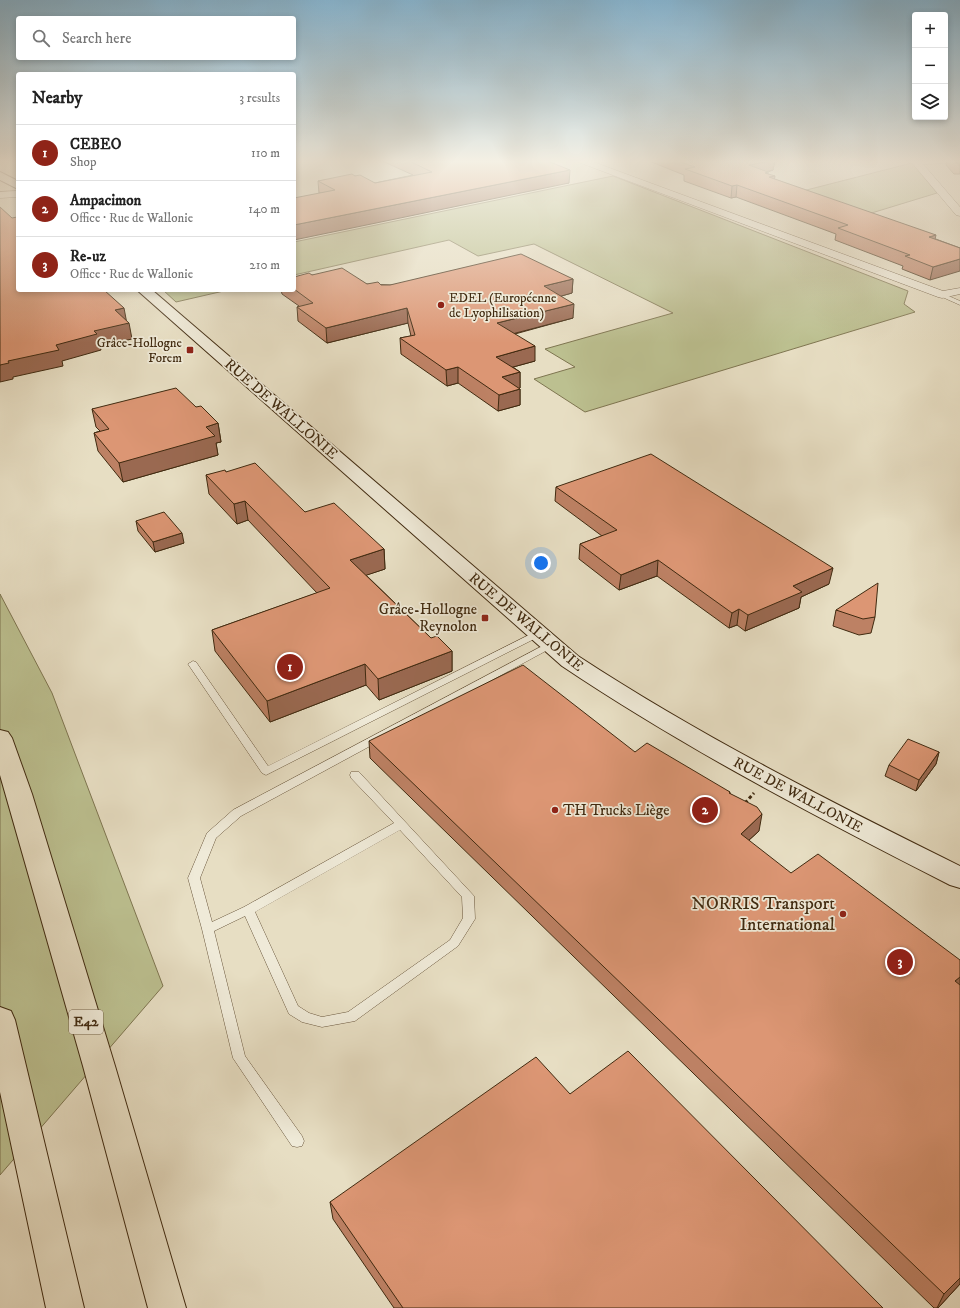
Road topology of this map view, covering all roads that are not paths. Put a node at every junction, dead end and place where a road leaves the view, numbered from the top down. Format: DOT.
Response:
graph roads {
  1 [pos="744,221"];
  2 [pos="960,291"];
  3 [pos="146,292"];
  4 [pos="942,295"];
  5 [pos="960,303"];
  6 [pos="544,639"];
  7 [pos="193,664"];
  8 [pos="0,738"];
  9 [pos="355,775"];
  10 [pos="401,824"];
  11 [pos="960,878"];
  12 [pos="248,910"];
  13 [pos="208,929"];
  14 [pos="0,1020"];
  15 [pos="297,1141"];
  16 [pos="65,1308"];
  17 [pos="166,1308"];
  1 -- 4 [label="street"];
  2 -- 4 [label="street"];
  3 -- 6 [label="street, RUE DE WALLONIE"];
  4 -- 5 [label="lane"];
  6 -- 7 [label="lane"];
  6 -- 11 [label="street, RUE DE WALLONIE"];
  6 -- 13 [label="lane"];
  8 -- 17 [label="highway, E42"];
  9 -- 10 [label="lane"];
  10 -- 12 [label="lane"];
  10 -- 12 [label="lane"];
  12 -- 13 [label="lane"];
  13 -- 15 [label="lane"];
  14 -- 16 [label="highway"];
}
